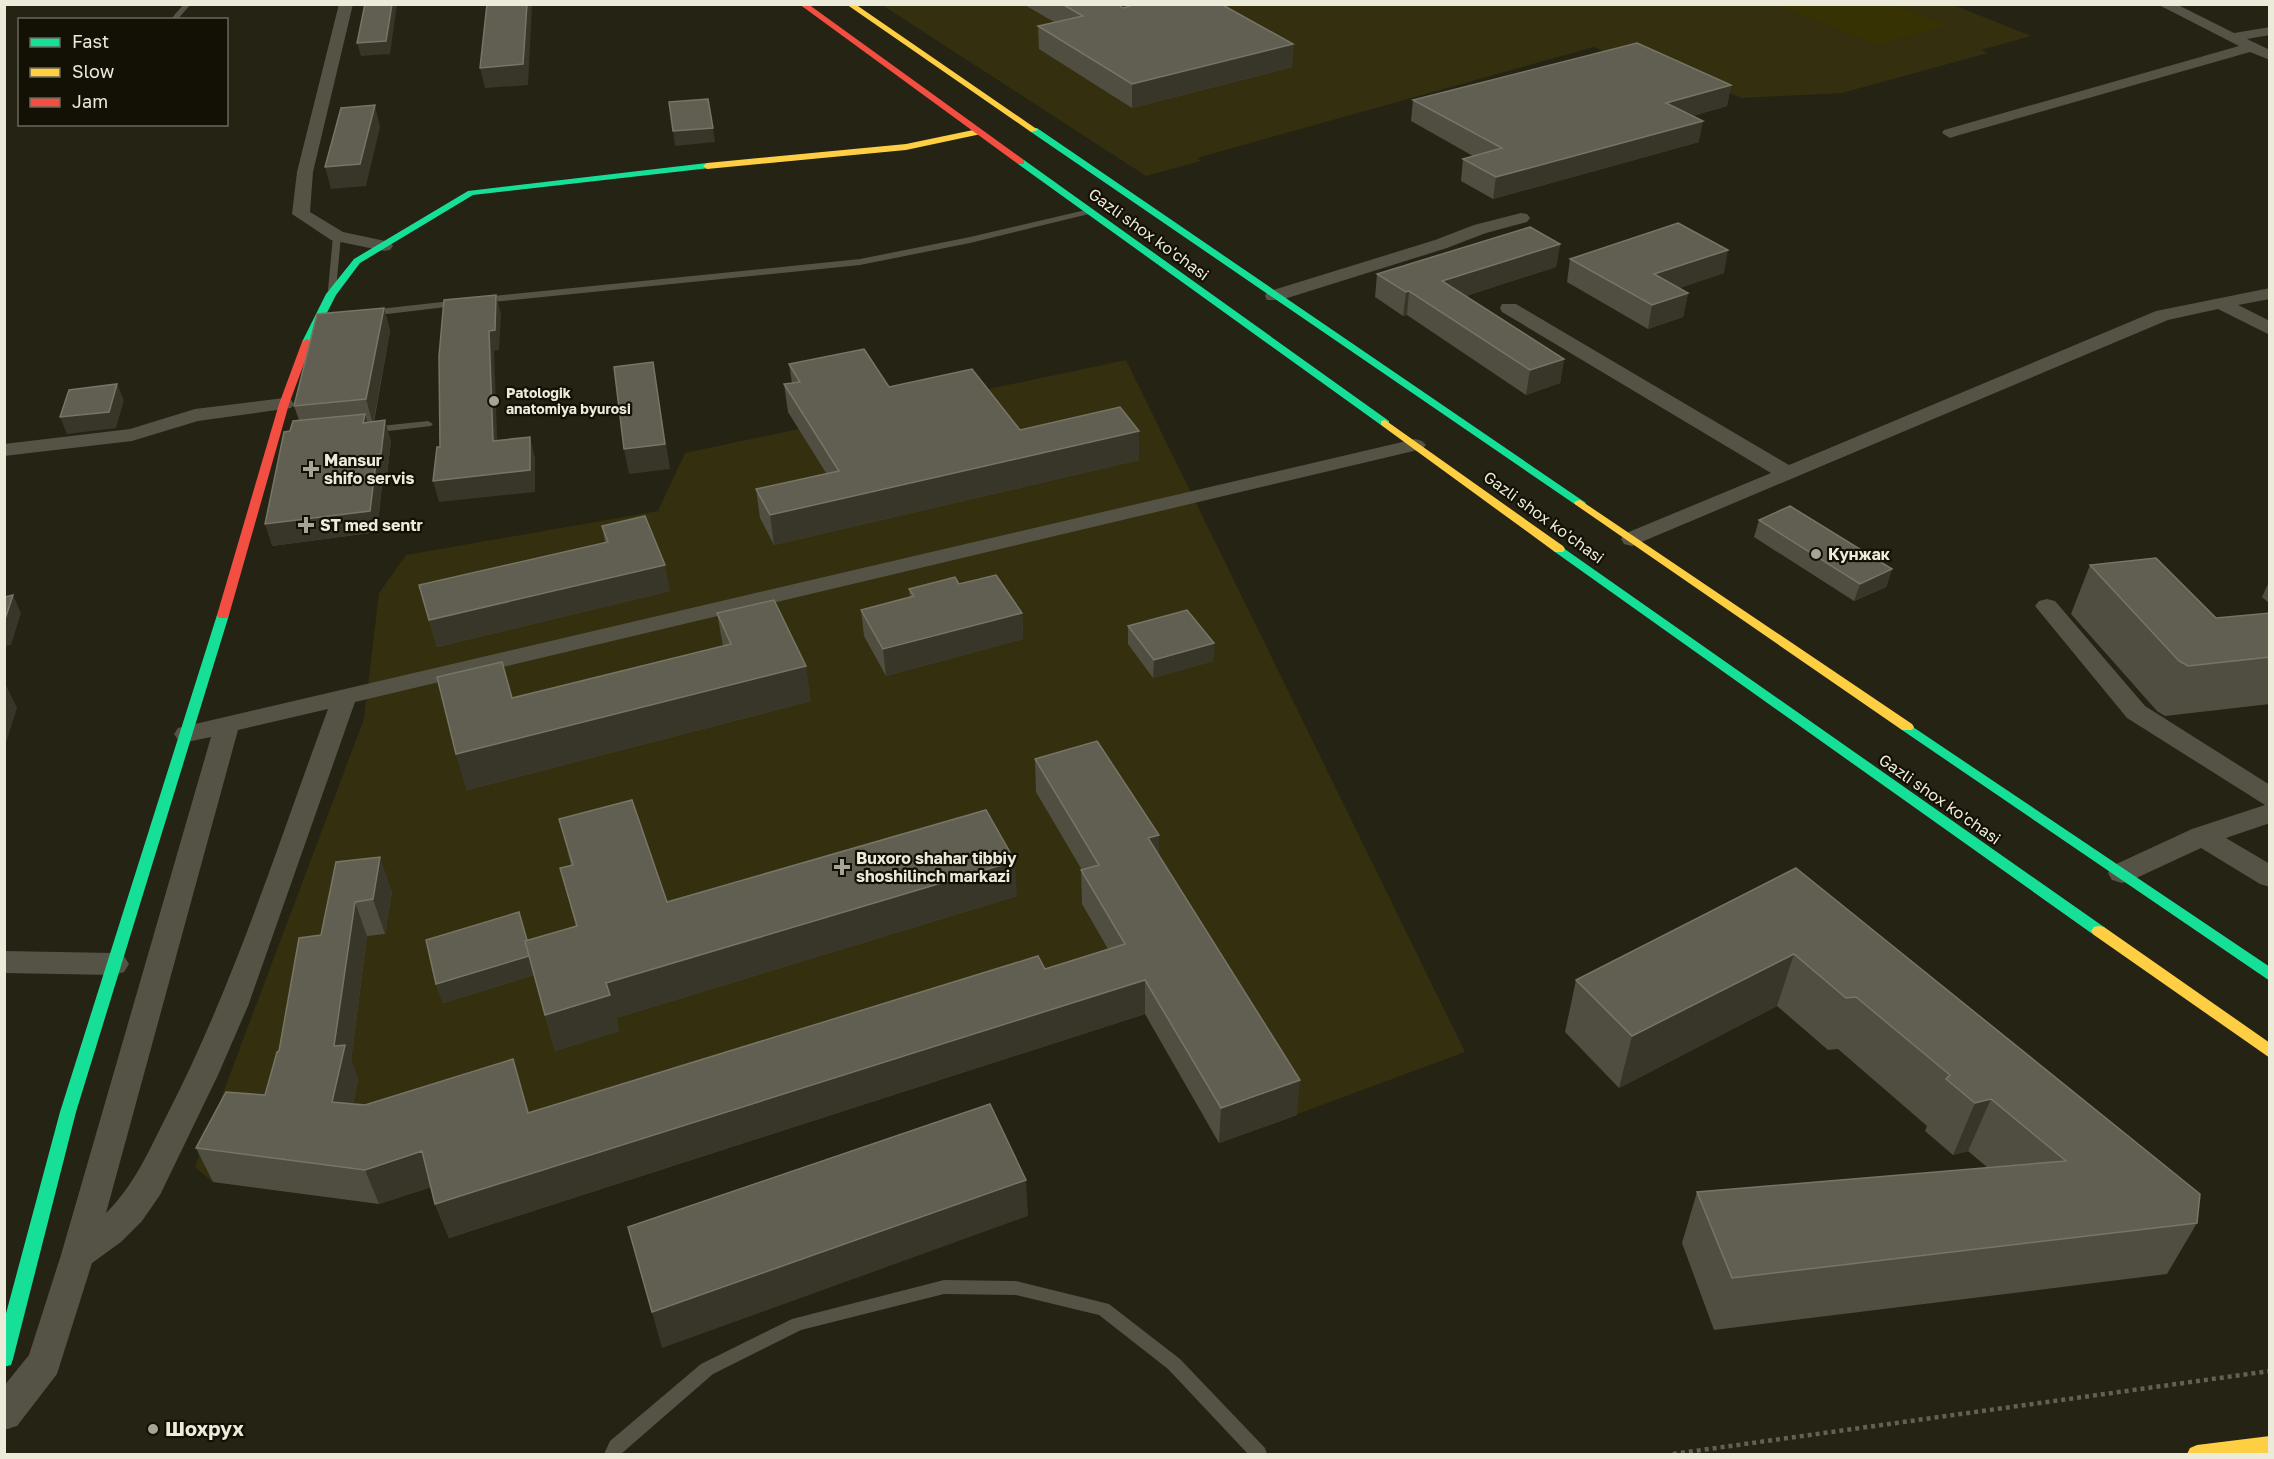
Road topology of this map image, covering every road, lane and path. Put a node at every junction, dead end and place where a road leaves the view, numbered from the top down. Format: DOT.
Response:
graph roads {
  1 [pos="188,4"];
  2 [pos="346,4"];
  3 [pos="802,4"];
  4 [pos="849,4"];
  5 [pos="2164,4"];
  6 [pos="175,18"];
  7 [pos="2270,31"];
  8 [pos="2233,37"];
  9 [pos="2253,47"];
  10 [pos="2270,56"];
  11 [pos="978,132"];
  12 [pos="1950,133"];
  13 [pos="1090,211"];
  14 [pos="1521,218"];
  15 [pos="337,236"];
  16 [pos="384,246"];
  17 [pos="2270,293"];
  18 [pos="331,294"];
  19 [pos="1274,296"];
  20 [pos="2220,303"];
  21 [pos="1509,308"];
  22 [pos="364,314"];
  23 [pos="2270,329"];
  24 [pos="284,404"];
  25 [pos="428,424"];
  26 [pos="357,432"];
  27 [pos="1416,445"];
  28 [pos="4,450"];
  29 [pos="1787,473"];
  30 [pos="1632,539"];
  31 [pos="2047,606"];
  32 [pos="345,696"];
  33 [pos="227,724"];
  34 [pos="187,734"];
  35 [pos="2270,798"];
  36 [pos="2270,813"];
  37 [pos="2202,836"];
  38 [pos="2122,873"];
  39 [pos="2270,877"];
  40 [pos="4,962"];
  41 [pos="114,964"];
  42 [pos="2270,975"];
  43 [pos="2270,1052"];
  44 [pos="78,1255"];
  45 [pos="4,1359"];
  46 [pos="2270,1371"];
  47 [pos="4,1414"];
  48 [pos="2270,1445"];
  49 [pos="612,1455"];
  50 [pos="1259,1455"];
  51 [pos="1673,1455"];
  52 [pos="2197,1455"];
  1 -- 6 [label="lane"];
  2 -- 15 [label="street"];
  3 -- 11 [label="main road, Gazli shox ko'chasi"];
  4 -- 19 [label="main road, Gazli shox ko'chasi"];
  5 -- 8 [label="street"];
  7 -- 8 [label="street"];
  8 -- 9 [label="street"];
  9 -- 10 [label="street"];
  9 -- 12 [label="street"];
  11 -- 13 [label="main road, Gazli shox ko'chasi"];
  11 -- 16 [label="main road"];
  13 -- 22 [label="lane"];
  13 -- 27 [label="main road, Gazli shox ko'chasi"];
  14 -- 19 [label="street"];
  15 -- 16 [label="street"];
  15 -- 18 [label="lane"];
  16 -- 18 [label="main road"];
  17 -- 20 [label="street"];
  18 -- 24 [label="main road"];
  19 -- 30 [label="main road, Gazli shox ko'chasi"];
  20 -- 23 [label="street"];
  20 -- 29 [label="street"];
  21 -- 29 [label="street"];
  24 -- 28 [label="street"];
  24 -- 34 [label="main road"];
  25 -- 26 [label="lane"];
  27 -- 32 [label="street"];
  27 -- 43 [label="main road, Gazli shox ko'chasi"];
  29 -- 30 [label="street"];
  30 -- 38 [label="main road, Gazli shox ko'chasi"];
  31 -- 35 [label="street"];
  32 -- 33 [label="street"];
  32 -- 44 [label="street"];
  33 -- 34 [label="street"];
  33 -- 44 [label="street"];
  34 -- 41 [label="main road"];
  36 -- 37 [label="street"];
  37 -- 38 [label="street"];
  37 -- 39 [label="street"];
  38 -- 42 [label="main road, Gazli shox ko'chasi"];
  40 -- 41 [label="street"];
  41 -- 45 [label="main road"];
  44 -- 47 [label="street"];
  46 -- 51 [label="path"];
  48 -- 52 [label="main road"];
  49 -- 50 [label="lane"];
}
